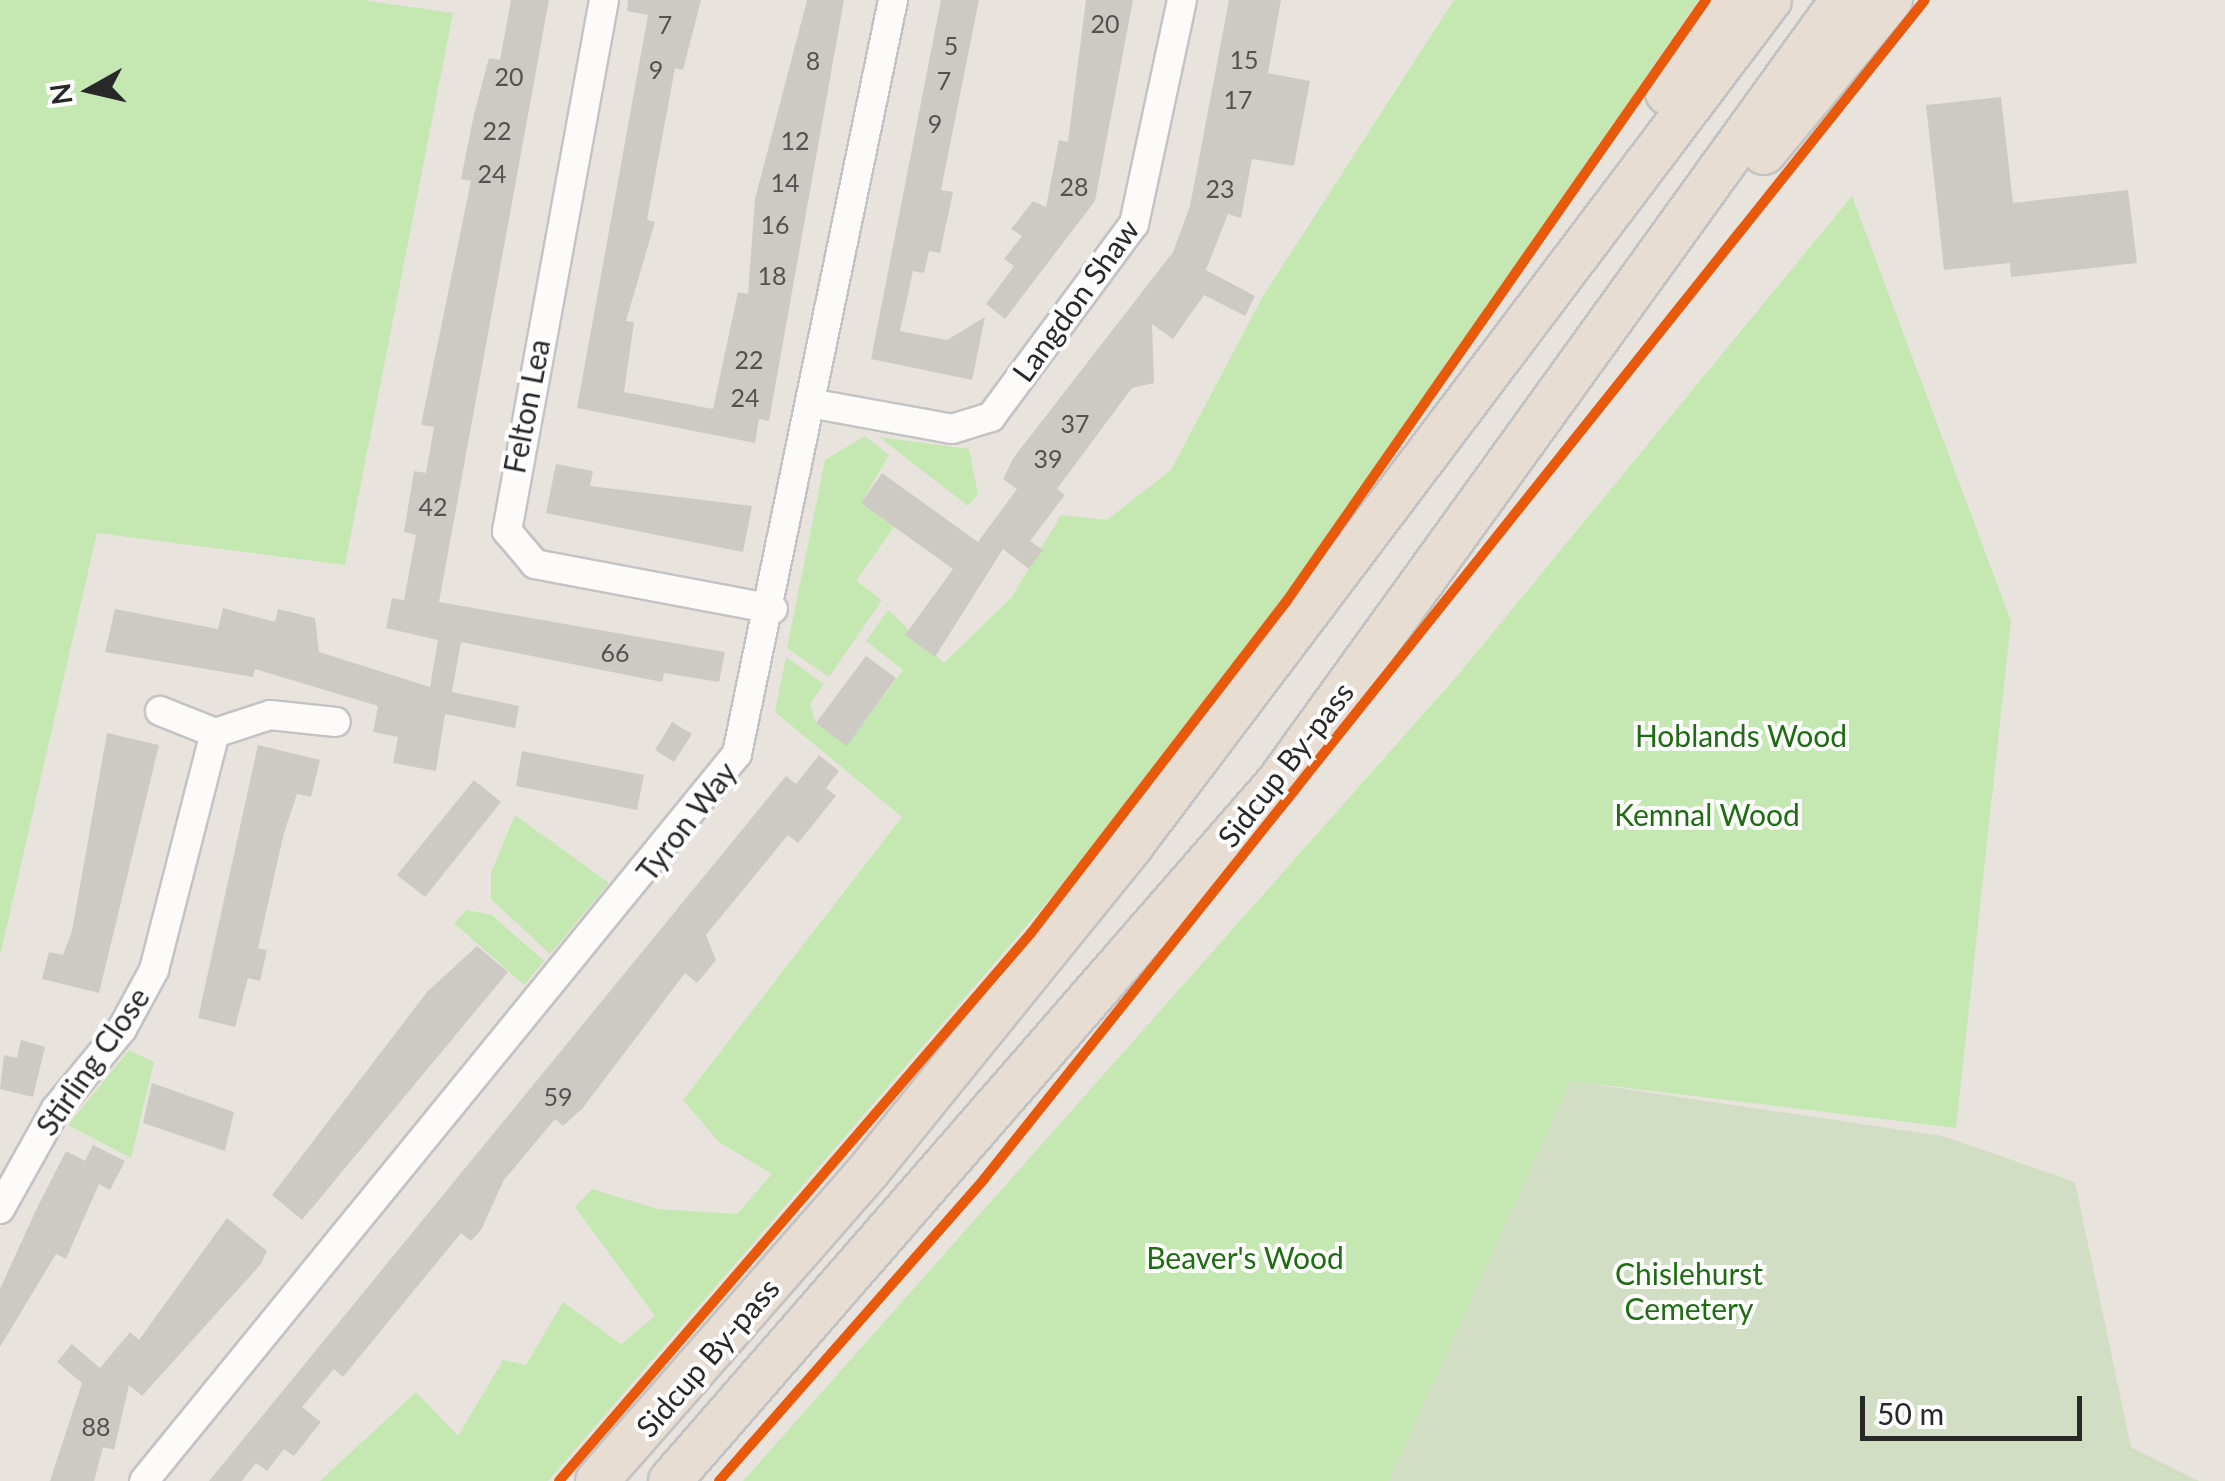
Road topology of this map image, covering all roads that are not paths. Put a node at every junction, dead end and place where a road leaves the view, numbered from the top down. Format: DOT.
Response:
graph roads {
  1 [pos="604,0"];
  2 [pos="893,0"];
  3 [pos="1182,0"];
  4 [pos="1732,0"];
  5 [pos="1770,0"];
  6 [pos="1842,0"];
  7 [pos="1891,0"];
  8 [pos="815,404"];
  9 [pos="1464,514"];
  10 [pos="1362,550"];
  11 [pos="773,610"];
  12 [pos="160,711"];
  13 [pos="336,722"];
  14 [pos="215,733"];
  15 [pos="0,1210"];
  16 [pos="144,1481"];
  17 [pos="597,1481"];
  18 [pos="670,1481"];
  1 -- 11 [label="street, Felton Lea"];
  2 -- 8 [label="street, Tyron Way"];
  3 -- 8 [label="street, Langdon Shaw"];
  4 -- 10 [label="highway"];
  5 -- 10 [label="highway, Sidcup By-pass"];
  6 -- 9 [label="highway, Sidcup By-pass"];
  7 -- 9 [label="highway"];
  8 -- 11 [label="street, Tyron Way"];
  9 -- 18 [label="highway, Sidcup By-pass"];
  10 -- 17 [label="highway, Sidcup By-pass"];
  11 -- 16 [label="street, Tyron Way"];
  12 -- 14 [label="street"];
  13 -- 14 [label="street"];
  14 -- 15 [label="street, Stirling Close"];
}
